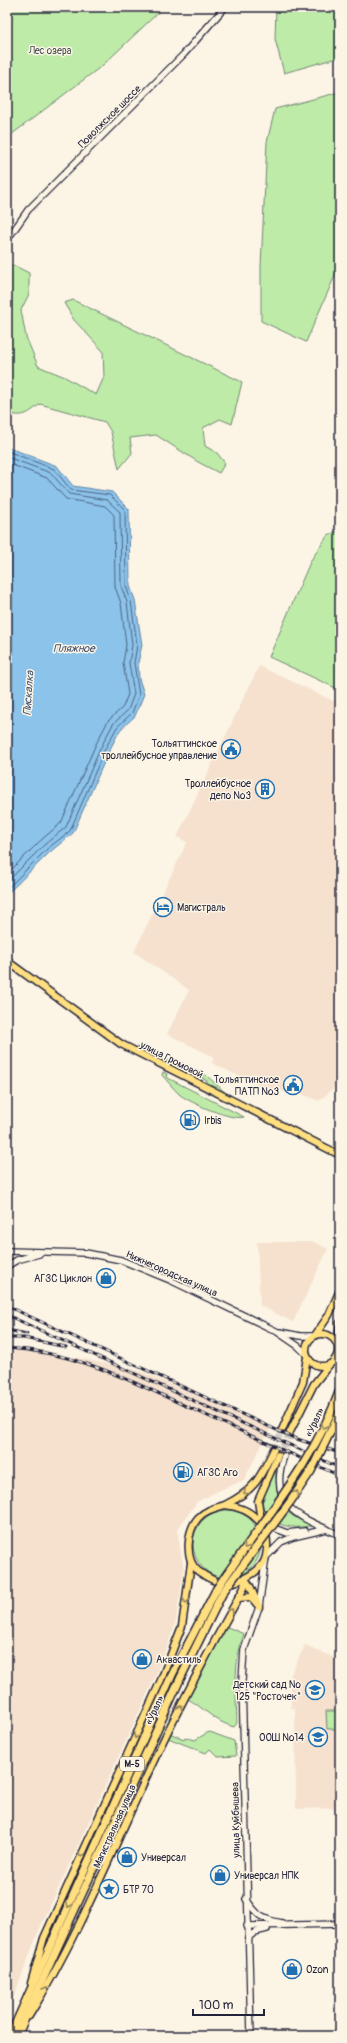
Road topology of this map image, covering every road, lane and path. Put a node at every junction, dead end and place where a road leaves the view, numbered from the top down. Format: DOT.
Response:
graph roads {
  1 [pos="225,7"];
  2 [pos="7,240"];
  3 [pos="7,961"];
  4 [pos="340,1155"];
  5 [pos="7,1251"];
  6 [pos="43,1253"];
  7 [pos="7,1266"];
  8 [pos="340,1290"];
  9 [pos="340,1323"];
  10 [pos="276,1331"];
  11 [pos="314,1335"];
  12 [pos="339,1349"];
  13 [pos="306,1355"];
  14 [pos="340,1361"];
  15 [pos="332,1363"];
  16 [pos="340,1390"];
  17 [pos="340,1412"];
  18 [pos="282,1430"];
  19 [pos="291,1434"];
  20 [pos="279,1453"];
  21 [pos="225,1505"];
  22 [pos="261,1523"];
  23 [pos="327,1529"];
  24 [pos="340,1535"];
  25 [pos="266,1557"];
  26 [pos="191,1563"];
  27 [pos="245,1579"];
  28 [pos="238,1598"];
  29 [pos="259,1607"];
  30 [pos="246,1899"];
  31 [pos="247,1924"];
  32 [pos="340,1924"];
  33 [pos="291,1925"];
  34 [pos="248,1938"];
  35 [pos="56,1940"];
  36 [pos="29,1993"];
  37 [pos="17,2035"];
  38 [pos="10,2036"];
  39 [pos="251,2036"];
  1 -- 2 [label="main road, Поволжское шоссе"];
  3 -- 4 [label="main road, улица Громовой"];
  5 -- 6 [label="main road, Нижнегородская улица"];
  6 -- 7 [label="main road"];
  6 -- 10 [label="main road, Нижнегородская улица"];
  8 -- 11 [label="main road"];
  9 -- 12 [label="main road"];
  10 -- 11 [label="main road, Нижнегородская улица"];
  10 -- 13 [label="main road, Нижнегородская улица"];
  11 -- 12 [label="main road"];
  11 -- 13 [label="main road"];
  12 -- 15 [label="main road"];
  13 -- 15 [label="main road"];
  13 -- 18 [label="main road"];
  14 -- 15 [label="main road"];
  15 -- 19 [label="main road"];
  16 -- 35 [label="highway, «Урал» / М-5, one-way, bridge"];
  35 -- 17 [label="highway, «Урал» / М-5, one-way, bridge"];
  20 -- 21 [label="main road, one-way"];
  20 -- 22 [label="main road"];
  20 -- 23 [label="main road"];
  21 -- 22 [label="main road"];
  21 -- 26 [label="main road"];
  22 -- 23 [label="main road"];
  22 -- 25 [label="main road"];
  23 -- 24 [label="main road"];
  23 -- 25 [label="main road"];
  25 -- 27 [label="main road"];
  25 -- 29 [label="main road, улица Куйбышева"];
  26 -- 27 [label="main road"];
  26 -- 36 [label="main road, Магистральная улица, one-way"];
  27 -- 28 [label="main road, Магистральная улица"];
  27 -- 29 [label="main road"];
  28 -- 29 [label="main road"];
  37 -- 28 [label="main road, Магистральная улица, one-way"];
  29 -- 30 [label="main road, улица Куйбышева"];
  30 -- 31 [label="main road, улица Куйбышева"];
  30 -- 33 [label="main road"];
  31 -- 33 [label="main road"];
  31 -- 34 [label="main road, улица Куйбышева"];
  32 -- 33 [label="main road"];
  33 -- 34 [label="main road"];
  34 -- 39 [label="main road, улица Куйбышева"];
  35 -- 36 [label="highway, «Урал» / М-5"];
  35 -- 37 [label="highway, «Урал» / М-5"];
  36 -- 38 [label="highway, Магистральная улица / М-5"];
}
